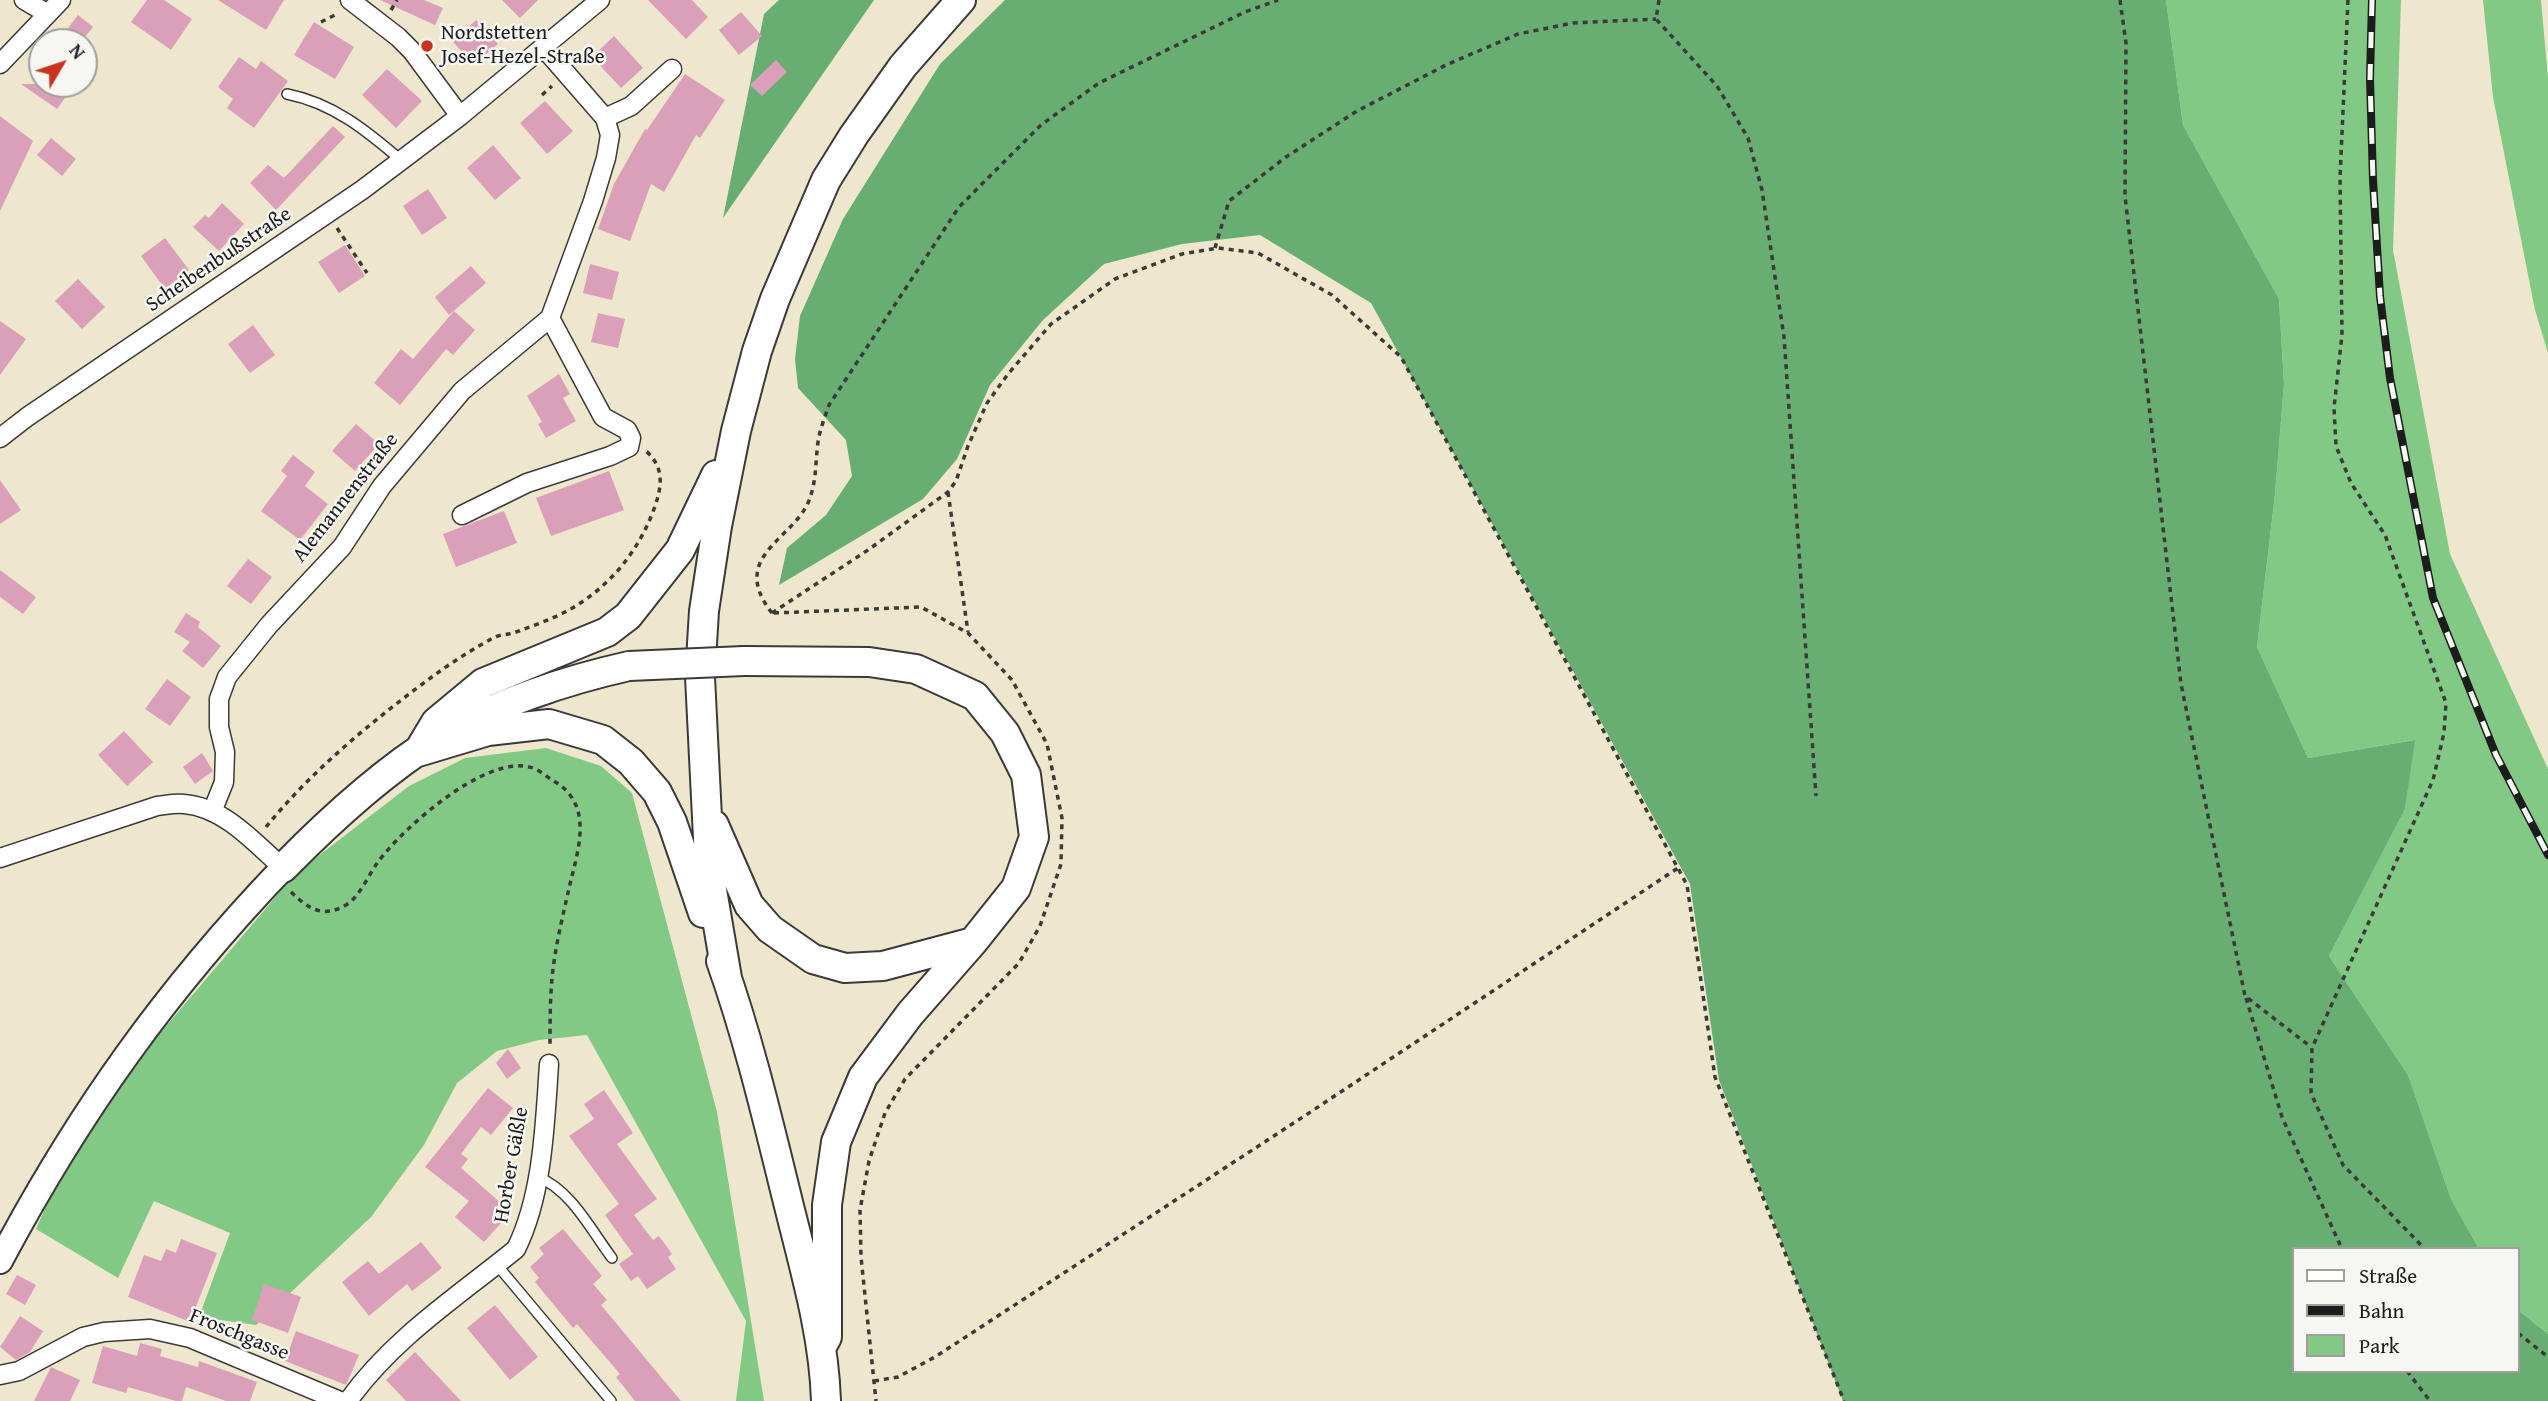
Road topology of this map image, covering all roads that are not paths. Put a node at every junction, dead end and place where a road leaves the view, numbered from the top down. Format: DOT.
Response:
graph roads {
  1 [pos="24,0"];
  2 [pos="61,0"];
  3 [pos="350,0"];
  4 [pos="600,0"];
  5 [pos="961,0"];
  6 [pos="48,14"];
  7 [pos="544,47"];
  8 [pos="0,64"];
  9 [pos="672,69"];
  10 [pos="287,94"];
  11 [pos="460,116"];
  12 [pos="605,118"];
  13 [pos="401,160"];
  14 [pos="550,318"];
  15 [pos="736,431"];
  16 [pos="0,438"];
  17 [pos="462,515"];
  18 [pos="418,752"];
  19 [pos="706,805"];
  20 [pos="212,812"];
  21 [pos="0,858"];
  22 [pos="279,872"];
  23 [pos="974,942"];
  24 [pos="727,978"];
  25 [pos="549,1064"];
  26 [pos="537,1176"];
  27 [pos="612,1258"];
  28 [pos="0,1261"];
  29 [pos="497,1265"];
  30 [pos="821,1348"];
  31 [pos="0,1374"];
  32 [pos="340,1401"];
  33 [pos="348,1401"];
  34 [pos="611,1401"];
  35 [pos="826,1401"];
  1 -- 6 [label="street"];
  2 -- 6 [label="street"];
  3 -- 11 [label="street"];
  4 -- 7 [label="street, Scheibenbußstraße"];
  5 -- 15 [label="main road"];
  6 -- 8 [label="street"];
  7 -- 11 [label="street, Scheibenbußstraße"];
  7 -- 12 [label="street"];
  9 -- 12 [label="street"];
  10 -- 13 [label="lane"];
  11 -- 13 [label="street, Scheibenbußstraße"];
  12 -- 14 [label="street"];
  13 -- 16 [label="street, Scheibenbußstraße"];
  14 -- 17 [label="street"];
  14 -- 20 [label="street, Alemannenstraße"];
  15 -- 18 [label="main road"];
  15 -- 19 [label="main road"];
  18 -- 22 [label="main road"];
  18 -- 23 [label="main road, bridge"];
  18 -- 24 [label="main road"];
  19 -- 23 [label="main road"];
  19 -- 24 [label="main road"];
  20 -- 21 [label="street"];
  20 -- 22 [label="street"];
  22 -- 28 [label="main road"];
  23 -- 30 [label="main road"];
  24 -- 30 [label="main road"];
  25 -- 26 [label="street, Horber Gäßle"];
  26 -- 27 [label="lane"];
  26 -- 29 [label="street, Horber Gäßle"];
  29 -- 33 [label="street, Horber Gäßle"];
  29 -- 34 [label="lane"];
  30 -- 35 [label="main road"];
  31 -- 32 [label="street, Froschgasse"];
}
